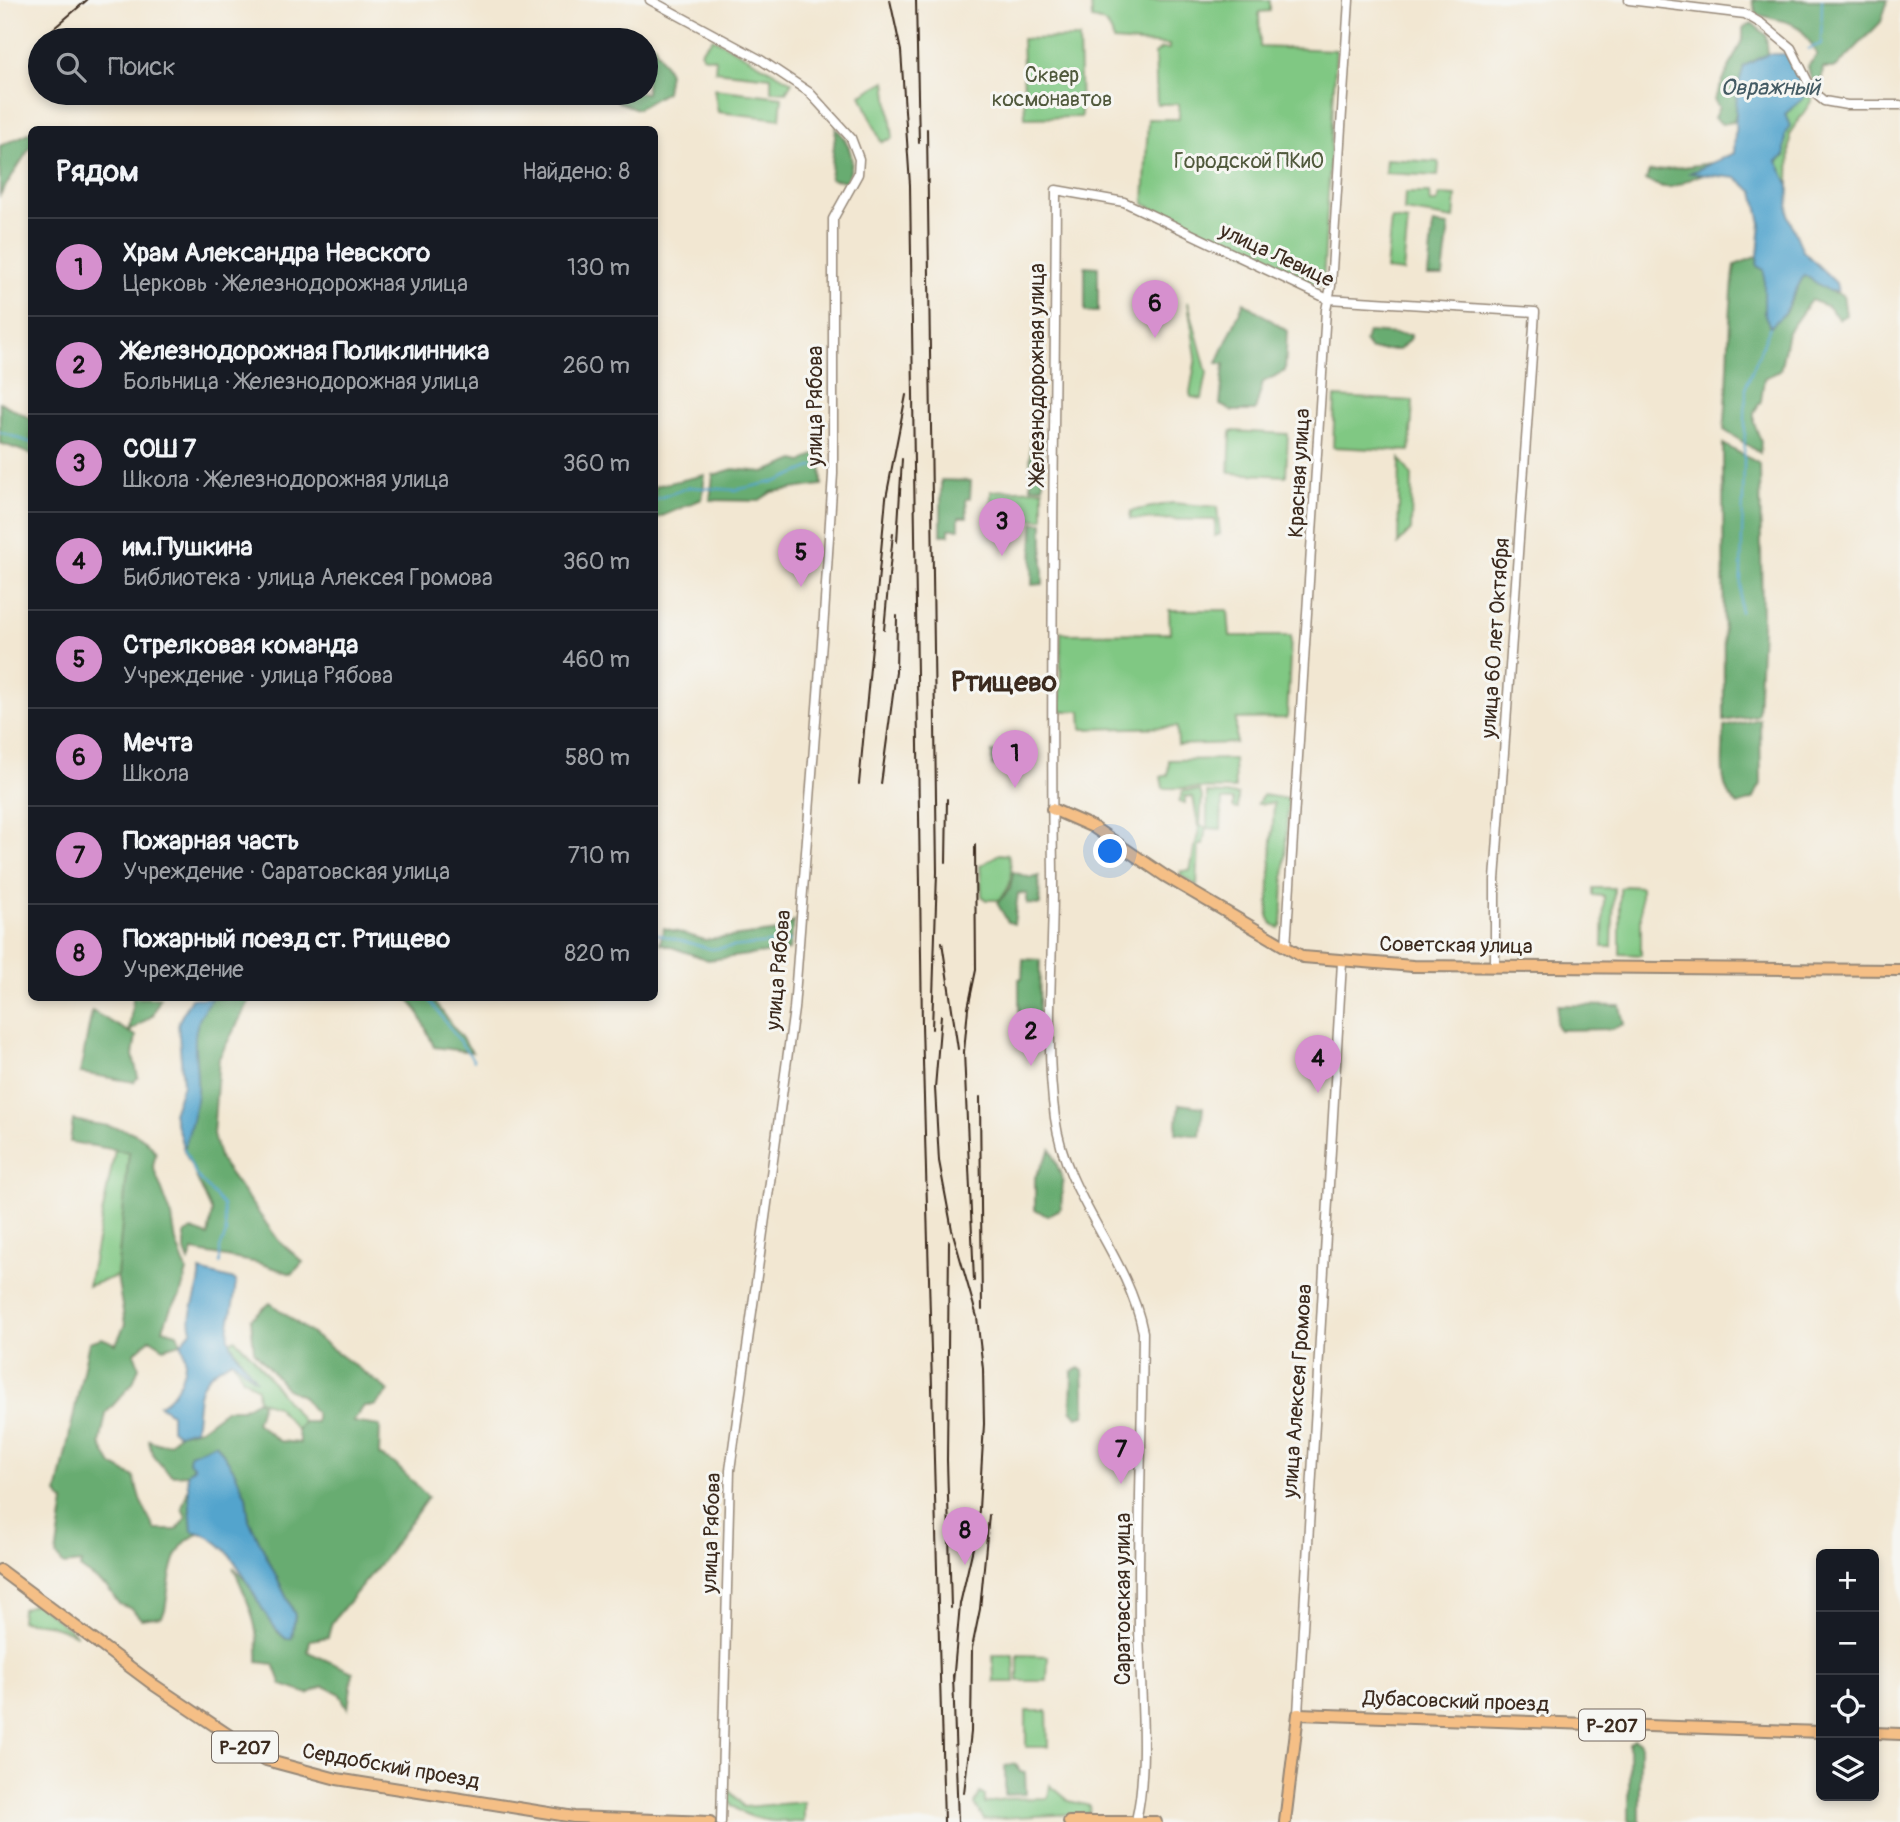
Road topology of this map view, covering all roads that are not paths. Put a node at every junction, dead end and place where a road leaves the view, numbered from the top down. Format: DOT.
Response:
graph roads {
  1 [pos="650,0"];
  2 [pos="1349,0"];
  3 [pos="1629,0"];
  4 [pos="1900,105"];
  5 [pos="1056,190"];
  6 [pos="1328,299"];
  7 [pos="1535,312"];
  8 [pos="1052,809"];
  9 [pos="1286,948"];
  10 [pos="1342,962"];
  11 [pos="1495,966"];
  12 [pos="1900,970"];
  13 [pos="1116,1256"];
  14 [pos="0,1570"];
  15 [pos="1298,1714"];
  16 [pos="1816,1732"];
  17 [pos="1879,1733"];
  18 [pos="1900,1734"];
  19 [pos="1136,1820"];
  20 [pos="710,1822"];
  21 [pos="721,1822"];
  22 [pos="1069,1822"];
  23 [pos="1156,1822"];
  24 [pos="1285,1822"];
  1 -- 21 [label="street, улица Рябова"];
  2 -- 6 [label="street, Красная улица"];
  3 -- 4 [label="street"];
  5 -- 6 [label="street, улица Левице"];
  5 -- 8 [label="street, Железнодорожная улица"];
  6 -- 7 [label="street, улица Левице"];
  6 -- 9 [label="street, Красная улица"];
  7 -- 11 [label="street, улица 60 лет Октября"];
  8 -- 9 [label="main road, Советская улица"];
  8 -- 13 [label="street, Железнодорожная улица"];
  9 -- 10 [label="main road, Советская улица"];
  10 -- 11 [label="main road, Советская улица"];
  10 -- 15 [label="street, улица Алексея Громова"];
  11 -- 12 [label="main road, Советская улица"];
  13 -- 19 [label="street, Саратовская улица"];
  14 -- 20 [label="main road, Сердобский проезд / Р-207"];
  15 -- 16 [label="main road, Дубасовский проезд / Р-207"];
  15 -- 24 [label="main road, улица Алексея Громова"];
  17 -- 18 [label="main road"];
  19 -- 22 [label="main road"];
  19 -- 23 [label="main road"];
}
